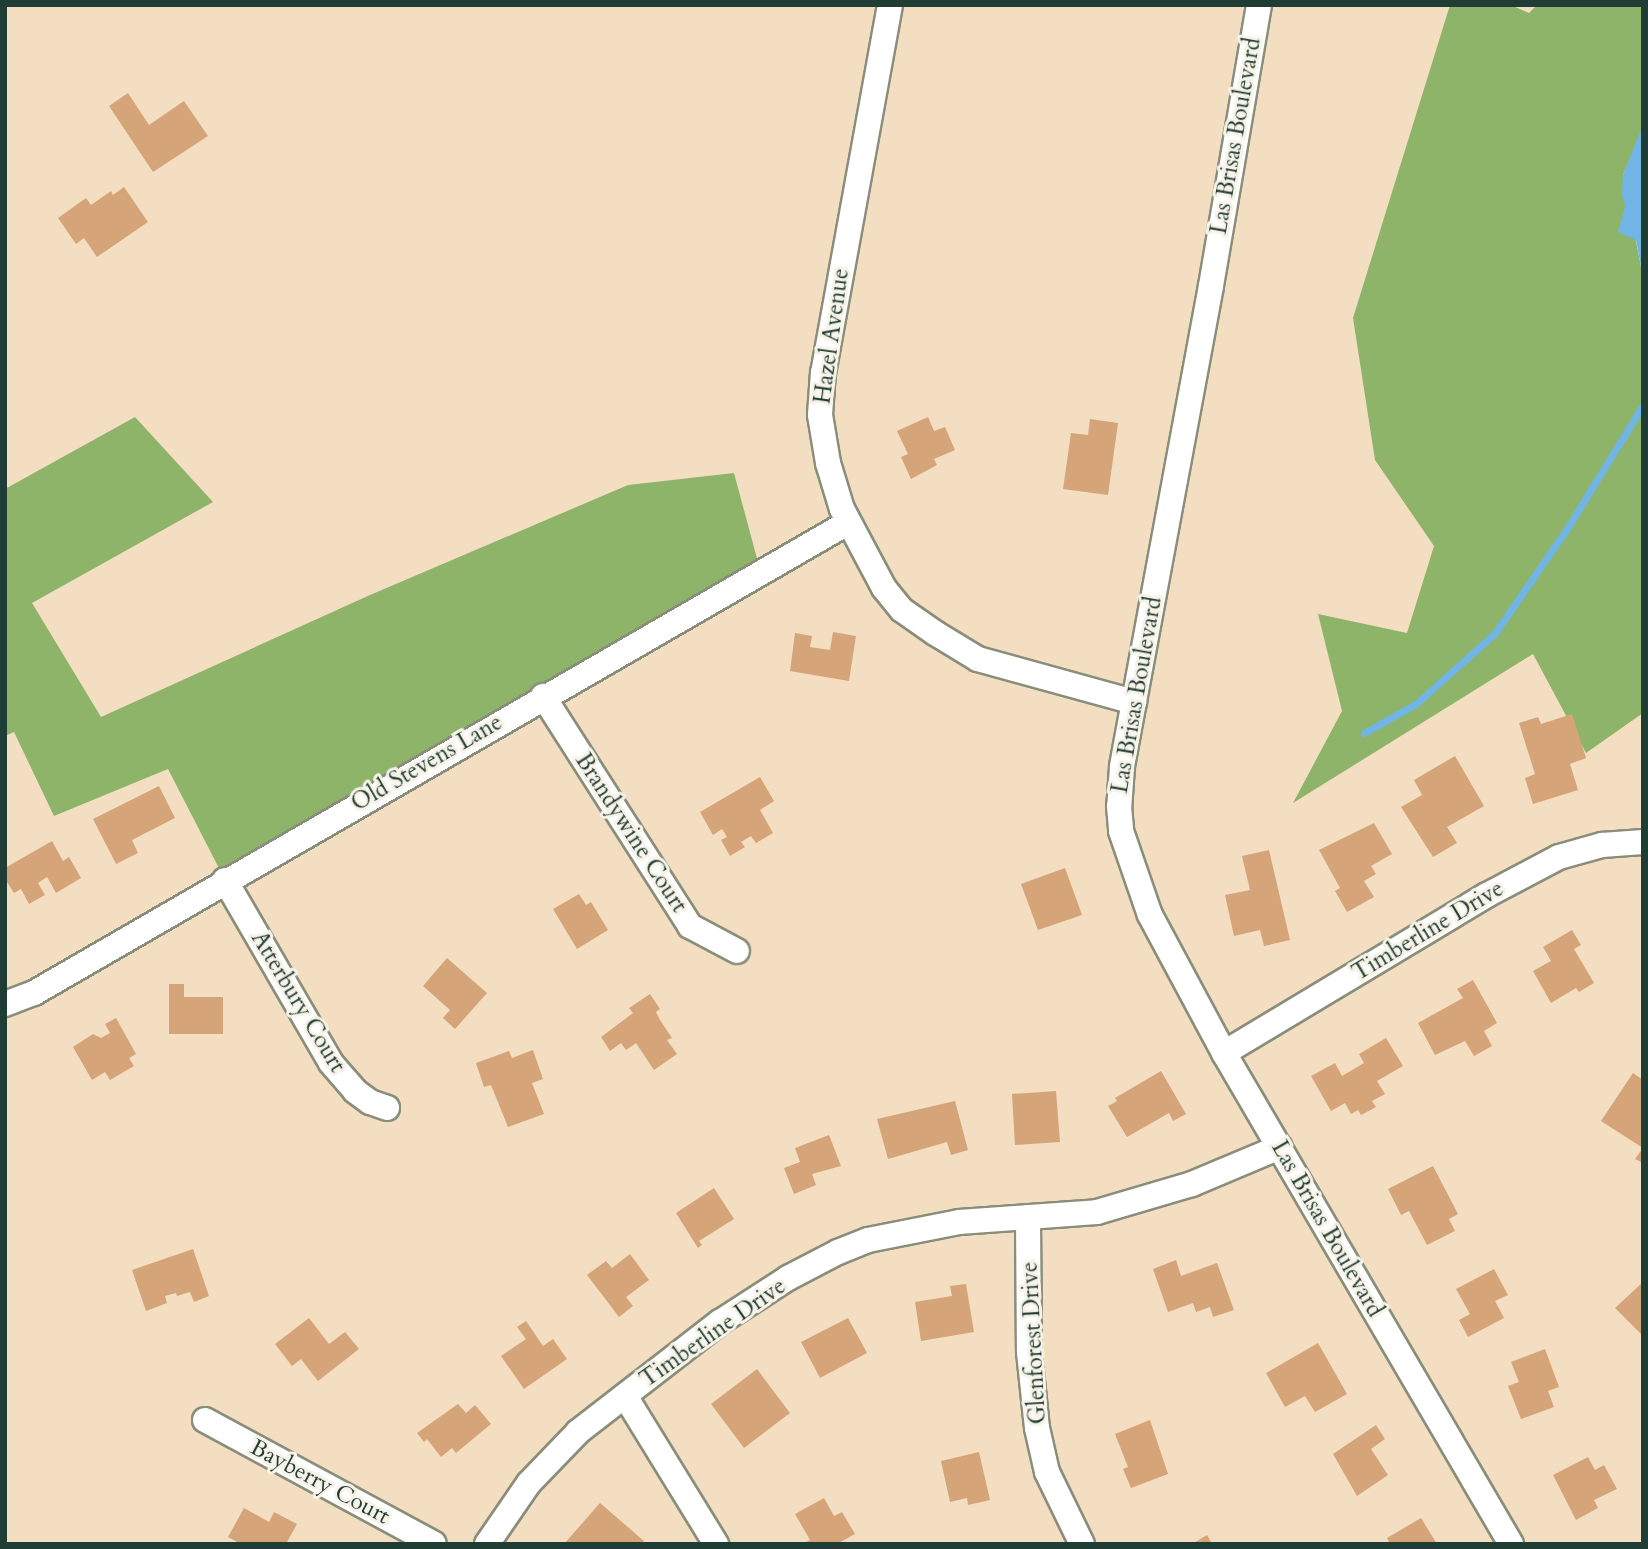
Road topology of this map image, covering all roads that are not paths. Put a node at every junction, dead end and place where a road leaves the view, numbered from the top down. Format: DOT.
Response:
graph roads {
  1 [pos="890,5"];
  2 [pos="1259,5"];
  3 [pos="849,522"];
  4 [pos="543,696"];
  5 [pos="1134,702"];
  6 [pos="1643,842"];
  7 [pos="225,880"];
  8 [pos="737,951"];
  9 [pos="5,1004"];
  10 [pos="1224,1053"];
  11 [pos="387,1108"];
  12 [pos="1280,1147"];
  13 [pos="1028,1217"];
  14 [pos="625,1396"];
  15 [pos="205,1420"];
  16 [pos="434,1544"];
  17 [pos="486,1544"];
  18 [pos="716,1544"];
  19 [pos="1082,1544"];
  20 [pos="1511,1544"];
  1 -- 3 [label="street, Hazel Avenue"];
  2 -- 5 [label="street, Las Brisas Boulevard"];
  3 -- 4 [label="street, Old Stevens Lane"];
  3 -- 5 [label="street, Hazel Avenue"];
  4 -- 7 [label="street, Old Stevens Lane"];
  4 -- 8 [label="street, Brandywine Court"];
  5 -- 10 [label="street, Las Brisas Boulevard"];
  6 -- 10 [label="street, Timberline Drive"];
  7 -- 9 [label="street, Old Stevens Lane"];
  7 -- 11 [label="street, Atterbury Court"];
  10 -- 12 [label="street, Las Brisas Boulevard"];
  12 -- 13 [label="street, Timberline Drive"];
  12 -- 20 [label="street, Las Brisas Boulevard"];
  13 -- 14 [label="street, Timberline Drive"];
  13 -- 19 [label="street, Glenforest Drive"];
  14 -- 17 [label="street, Timberline Drive"];
  14 -- 18 [label="street"];
  15 -- 16 [label="street, Bayberry Court"];
}
